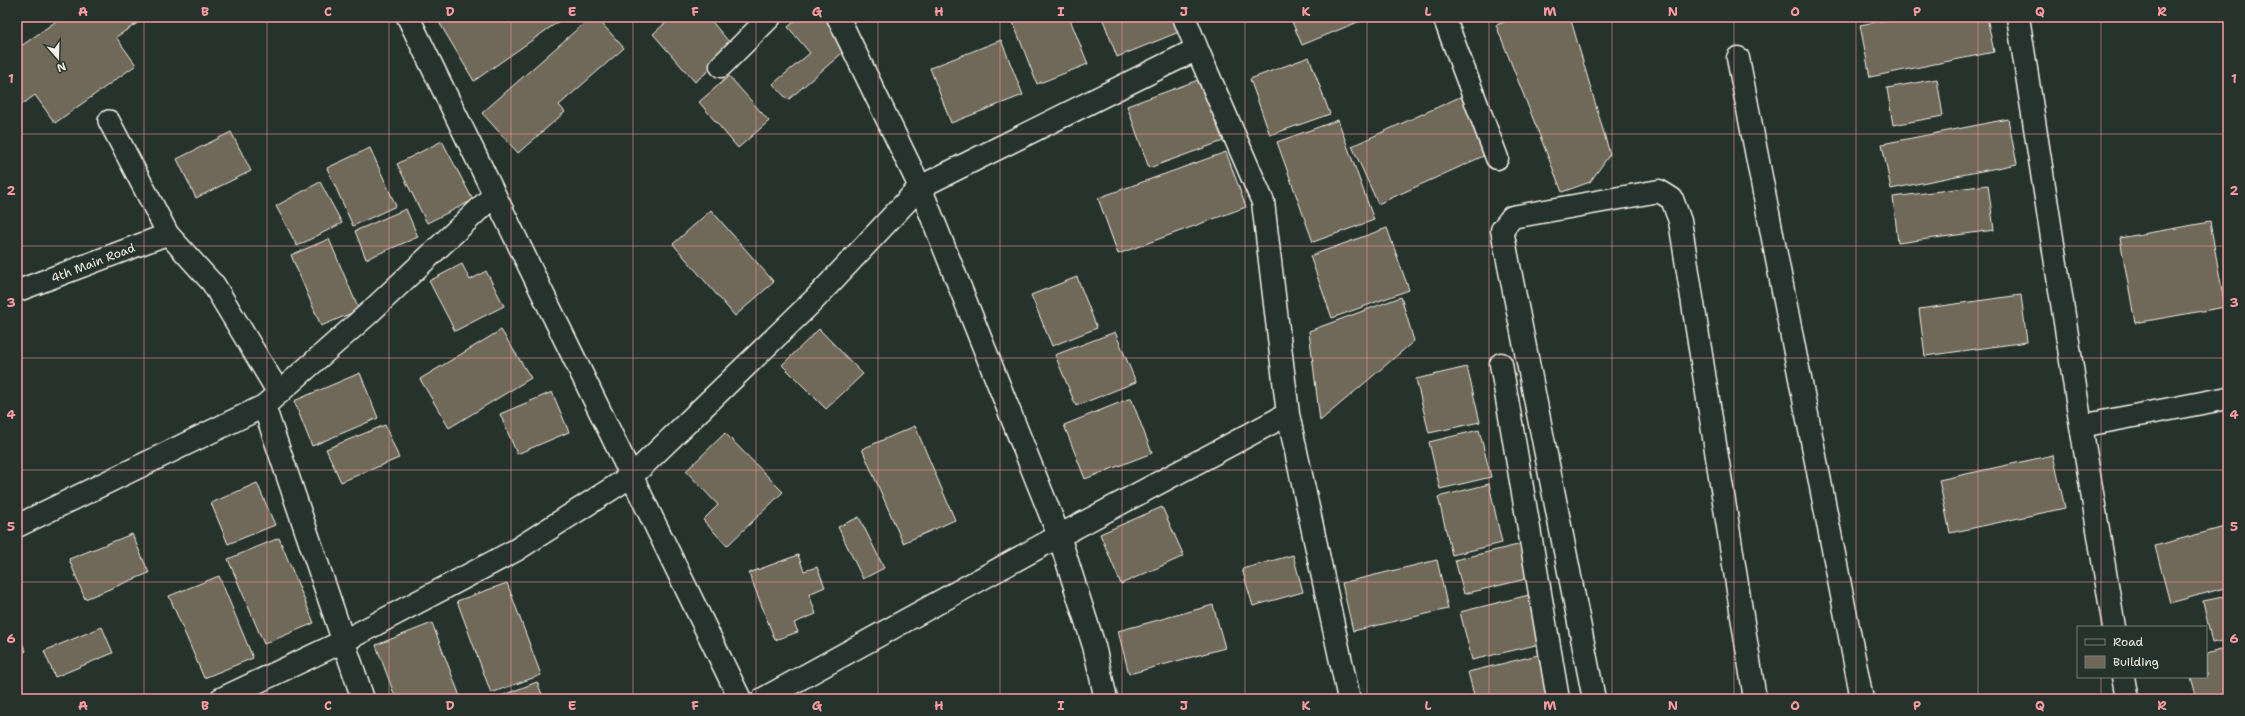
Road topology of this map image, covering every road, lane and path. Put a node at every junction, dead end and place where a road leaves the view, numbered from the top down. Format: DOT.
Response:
graph roads {
  1 [pos="408,17"];
  2 [pos="770,17"];
  3 [pos="838,17"];
  4 [pos="1184,17"];
  5 [pos="1444,17"];
  6 [pos="2018,17"];
  7 [pos="1197,49"];
  8 [pos="1738,58"];
  9 [pos="720,66"];
  10 [pos="109,121"];
  11 [pos="1498,158"];
  12 [pos="920,187"];
  13 [pos="494,196"];
  14 [pos="168,234"];
  15 [pos="214,285"];
  16 [pos="17,291"];
  17 [pos="1501,364"];
  18 [pos="2228,398"];
  19 [pos="271,399"];
  20 [pos="1288,414"];
  21 [pos="2080,426"];
  22 [pos="633,475"];
  23 [pos="17,526"];
  24 [pos="1059,536"];
  25 [pos="2114,626"];
  26 [pos="344,641"];
  27 [pos="2123,678"];
  28 [pos="221,699"];
  29 [pos="363,699"];
  30 [pos="740,699"];
  31 [pos="763,699"];
  32 [pos="1106,699"];
  33 [pos="1348,699"];
  34 [pos="1558,699"];
  35 [pos="1594,699"];
  36 [pos="1755,699"];
  37 [pos="1862,699"];
  38 [pos="2127,699"];
  1 -- 13 [label="street"];
  2 -- 9 [label="street"];
  3 -- 12 [label="street"];
  4 -- 7 [label="street"];
  5 -- 11 [label="street"];
  6 -- 21 [label="street"];
  7 -- 12 [label="street"];
  7 -- 20 [label="street"];
  8 -- 37 [label="street"];
  10 -- 14 [label="lane"];
  12 -- 22 [label="street"];
  12 -- 24 [label="street"];
  13 -- 19 [label="street"];
  13 -- 22 [label="street"];
  14 -- 15 [label="lane"];
  14 -- 16 [label="lane, 4th Main Road"];
  15 -- 19 [label="street"];
  17 -- 34 [label="street"];
  18 -- 21 [label="street"];
  19 -- 23 [label="street"];
  19 -- 26 [label="street"];
  20 -- 24 [label="street"];
  20 -- 33 [label="street"];
  21 -- 25 [label="street"];
  22 -- 26 [label="street"];
  22 -- 30 [label="street"];
  24 -- 31 [label="street"];
  24 -- 32 [label="street"];
  26 -- 28 [label="street"];
  26 -- 29 [label="street"];
  27 -- 38 [label="street"];
  35 -- 36 [label="street"];
}
